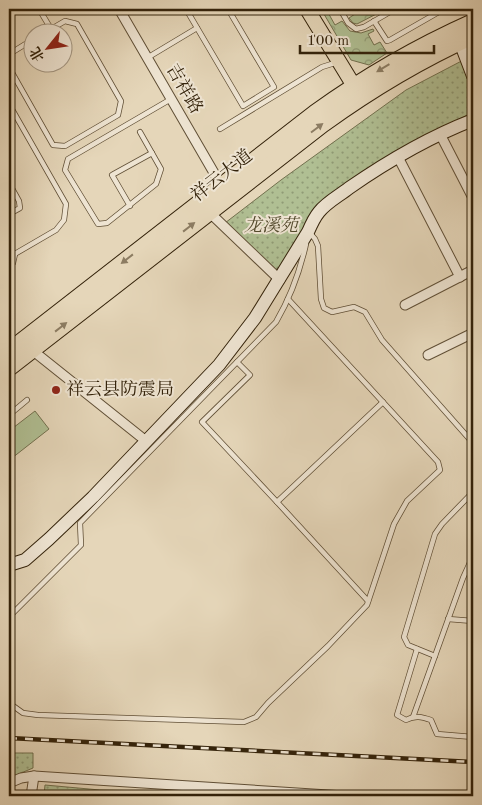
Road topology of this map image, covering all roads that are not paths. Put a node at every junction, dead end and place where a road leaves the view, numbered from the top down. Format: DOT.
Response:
graph roads {
  1 [pos="39,9"];
  2 [pos="119,9"];
  3 [pos="186,9"];
  4 [pos="228,9"];
  5 [pos="307,9"];
  6 [pos="340,9"];
  7 [pos="395,9"];
  8 [pos="444,9"];
  9 [pos="374,21"];
  10 [pos="47,22"];
  11 [pos="473,22"];
  12 [pos="72,23"];
  13 [pos="197,28"];
  14 [pos="467,39"];
  15 [pos="22,47"];
  16 [pos="148,58"];
  17 [pos="339,62"];
  18 [pos="473,76"];
  19 [pos="354,86"];
  20 [pos="171,99"];
  21 [pos="9,104"];
  22 [pos="473,120"];
  23 [pos="220,129"];
  24 [pos="140,132"];
  25 [pos="440,134"];
  26 [pos="152,153"];
  27 [pos="398,157"];
  28 [pos="9,182"];
  29 [pos="225,190"];
  30 [pos="473,198"];
  31 [pos="130,206"];
  32 [pos="209,212"];
  33 [pos="9,214"];
  34 [pos="308,232"];
  35 [pos="9,248"];
  36 [pos="16,254"];
  37 [pos="9,268"];
  38 [pos="473,270"];
  39 [pos="460,277"];
  40 [pos="280,280"];
  41 [pos="288,299"];
  42 [pos="405,305"];
  43 [pos="473,332"];
  44 [pos="15,354"];
  45 [pos="428,355"];
  46 [pos="237,362"];
  47 [pos="27,400"];
  48 [pos="383,402"];
  49 [pos="9,415"];
  50 [pos="146,441"];
  51 [pos="473,443"];
  52 [pos="473,492"];
  53 [pos="277,502"];
  54 [pos="473,556"];
  55 [pos="9,565"];
  56 [pos="368,601"];
  57 [pos="9,617"];
  58 [pos="448,619"];
  59 [pos="473,621"];
  60 [pos="417,649"];
  61 [pos="435,656"];
  62 [pos="9,703"];
  63 [pos="413,717"];
  64 [pos="473,738"];
  65 [pos="34,776"];
  66 [pos="9,783"];
  67 [pos="31,796"];
  68 [pos="344,796"];
  1 -- 10 [label="lane"];
  2 -- 16 [label="street, 吉祥路"];
  3 -- 13 [label="lane"];
  4 -- 13 [label="lane"];
  5 -- 17 [label="main road"];
  6 -- 9 [label="lane"];
  7 -- 9 [label="lane"];
  8 -- 9 [label="lane"];
  11 -- 19 [label="highway, 祥云大道, one-way"];
  12 -- 15 [label="lane"];
  13 -- 16 [label="lane"];
  14 -- 18 [label="street"];
  29 -- 14 [label="highway, 祥云大道, one-way"];
  16 -- 20 [label="street, 吉祥路"];
  17 -- 19 [label="main road"];
  17 -- 23 [label="lane"];
  19 -- 29 [label="highway, 祥云大道"];
  20 -- 29 [label="street, 吉祥路"];
  20 -- 31 [label="lane"];
  21 -- 36 [label="lane"];
  22 -- 25 [label="street"];
  24 -- 26 [label="lane"];
  25 -- 27 [label="street"];
  25 -- 30 [label="street"];
  26 -- 31 [label="lane"];
  26 -- 31 [label="lane"];
  27 -- 34 [label="street"];
  27 -- 39 [label="street"];
  28 -- 33 [label="lane"];
  29 -- 32 [label="highway, 祥云大道"];
  29 -- 44 [label="highway, 祥云大道, one-way"];
  32 -- 40 [label="street"];
  44 -- 32 [label="highway, 祥云大道, one-way"];
  34 -- 40 [label="street"];
  34 -- 41 [label="lane"];
  34 -- 51 [label="lane"];
  35 -- 36 [label="lane"];
  36 -- 37 [label="lane"];
  38 -- 39 [label="street"];
  39 -- 42 [label="street"];
  40 -- 50 [label="street"];
  41 -- 46 [label="lane"];
  41 -- 48 [label="lane"];
  43 -- 45 [label="street"];
  44 -- 50 [label="street"];
  46 -- 53 [label="lane"];
  46 -- 57 [label="lane"];
  47 -- 49 [label="lane"];
  48 -- 53 [label="lane"];
  48 -- 56 [label="lane"];
  50 -- 55 [label="street"];
  52 -- 60 [label="lane"];
  53 -- 56 [label="lane"];
  54 -- 58 [label="lane"];
  56 -- 62 [label="lane"];
  58 -- 59 [label="lane"];
  58 -- 61 [label="lane"];
  60 -- 61 [label="lane"];
  60 -- 63 [label="lane"];
  61 -- 63 [label="lane"];
  63 -- 64 [label="lane"];
  65 -- 66 [label="street"];
  65 -- 67 [label="street"];
  65 -- 68 [label="street"];
}
